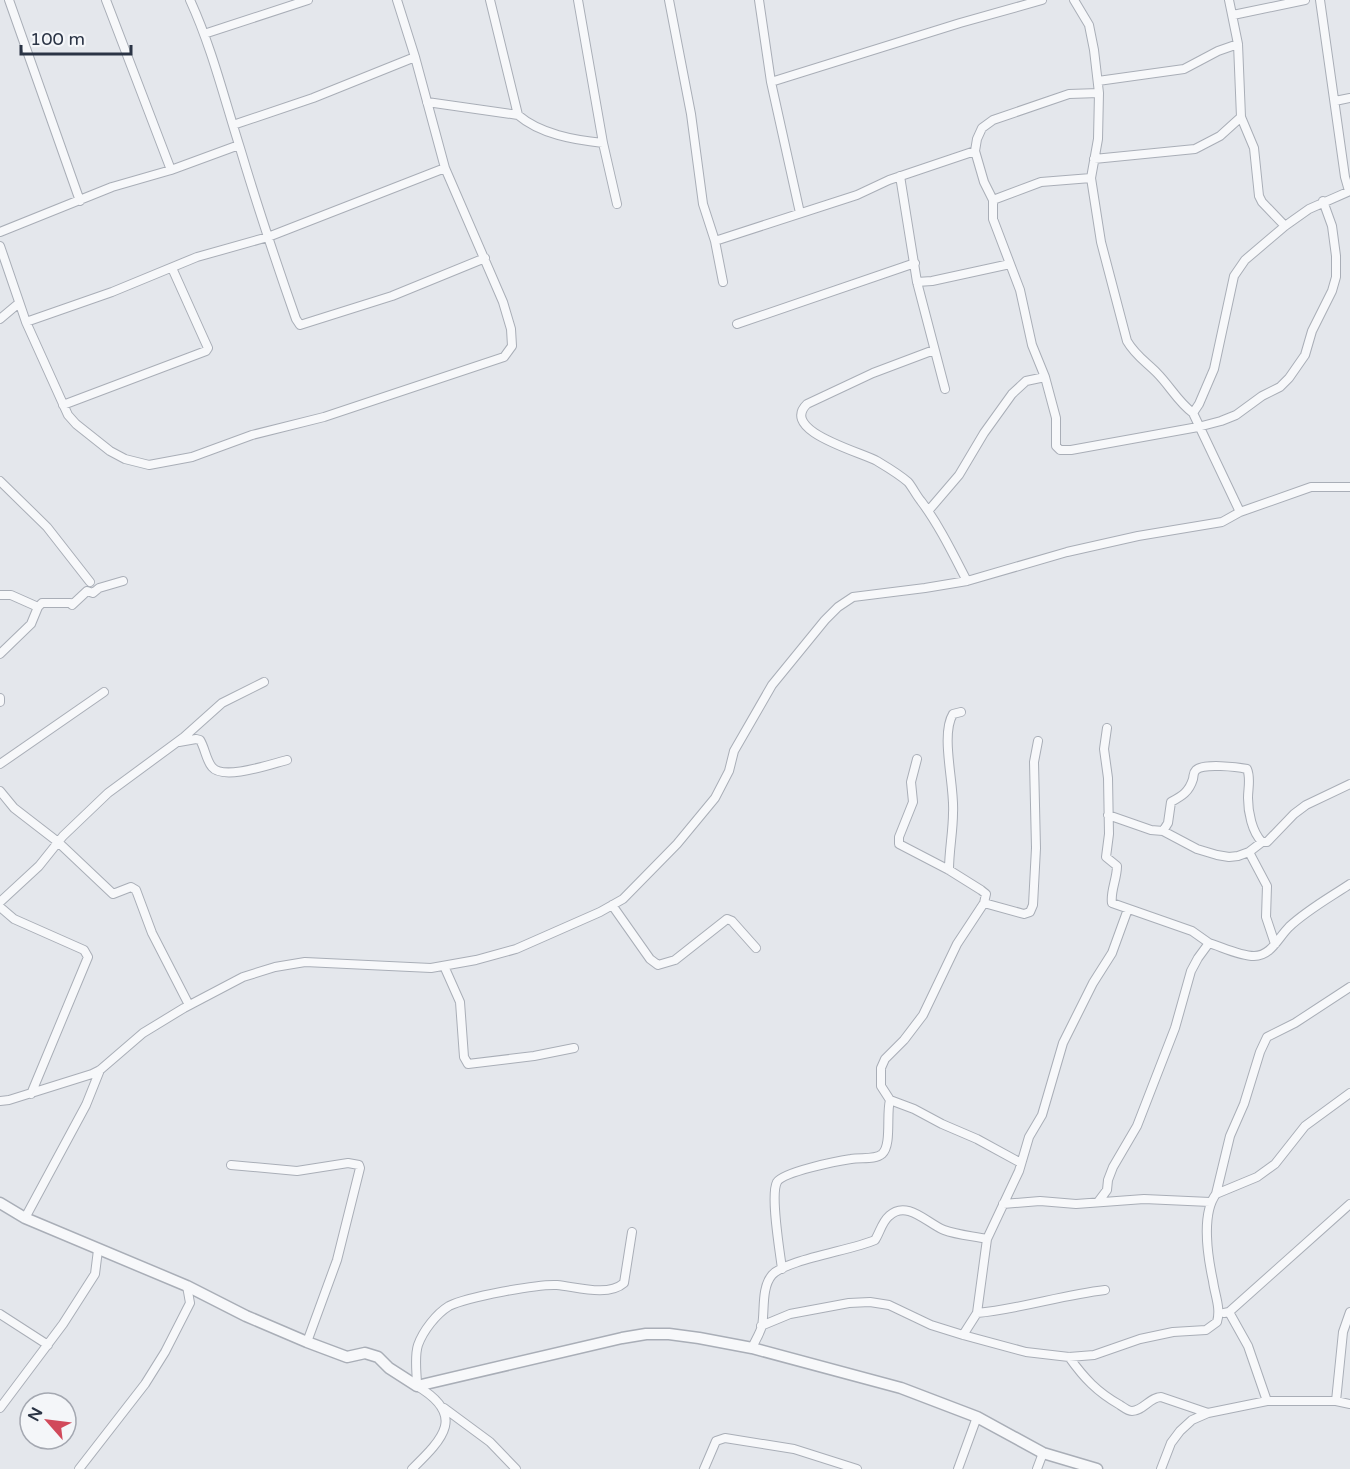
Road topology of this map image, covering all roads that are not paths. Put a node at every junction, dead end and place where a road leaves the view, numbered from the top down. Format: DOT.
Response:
graph roads {
  1 [pos="9,0"];
  2 [pos="106,0"];
  3 [pos="190,0"];
  4 [pos="308,0"];
  5 [pos="397,0"];
  6 [pos="490,0"];
  7 [pos="578,0"];
  8 [pos="669,0"];
  9 [pos="759,0"];
  10 [pos="1042,0"];
  11 [pos="1074,0"];
  12 [pos="1229,0"];
  13 [pos="1305,0"];
  14 [pos="1320,0"];
  15 [pos="1233,15"];
  16 [pos="204,34"];
  17 [pos="1238,44"];
  18 [pos="416,57"];
  19 [pos="1098,81"];
  20 [pos="771,82"];
  21 [pos="1099,93"];
  22 [pos="1350,98"];
  23 [pos="1335,101"];
  24 [pos="427,102"];
  25 [pos="518,115"];
  26 [pos="1241,117"];
  27 [pos="233,125"];
  28 [pos="603,143"];
  29 [pos="239,145"];
  30 [pos="975,151"];
  31 [pos="1094,159"];
  32 [pos="445,168"];
  33 [pos="171,170"];
  34 [pos="900,176"];
  35 [pos="1091,178"];
  36 [pos="1350,191"];
  37 [pos="993,200"];
  38 [pos="80,201"];
  39 [pos="1323,201"];
  40 [pos="617,204"];
  41 [pos="800,213"];
  42 [pos="1285,226"];
  43 [pos="0,232"];
  44 [pos="268,237"];
  45 [pos="716,241"];
  46 [pos="0,246"];
  47 [pos="485,258"];
  48 [pos="915,263"];
  49 [pos="1010,264"];
  50 [pos="172,268"];
  51 [pos="723,282"];
  52 [pos="917,282"];
  53 [pos="19,303"];
  54 [pos="0,319"];
  55 [pos="26,322"];
  56 [pos="737,324"];
  57 [pos="934,350"];
  58 [pos="1045,377"];
  59 [pos="945,389"];
  60 [pos="63,405"];
  61 [pos="1193,413"];
  62 [pos="1198,428"];
  63 [pos="0,481"];
  64 [pos="1350,487"];
  65 [pos="929,510"];
  66 [pos="1240,512"];
  67 [pos="123,581"];
  68 [pos="968,581"];
  69 [pos="90,582"];
  70 [pos="0,595"];
  71 [pos="38,607"];
  72 [pos="0,654"];
  73 [pos="264,682"];
  74 [pos="104,692"];
  75 [pos="961,712"];
  76 [pos="1107,728"];
  77 [pos="1038,741"];
  78 [pos="176,742"];
  79 [pos="917,759"];
  80 [pos="287,760"];
  81 [pos="0,764"];
  82 [pos="1350,784"];
  83 [pos="0,791"];
  84 [pos="1108,815"];
  85 [pos="1163,831"];
  86 [pos="58,842"];
  87 [pos="1262,842"];
  88 [pos="1249,852"];
  89 [pos="949,870"];
  90 [pos="1350,884"];
  91 [pos="0,902"];
  92 [pos="984,903"];
  93 [pos="612,905"];
  94 [pos="0,907"];
  95 [pos="1128,909"];
  96 [pos="1209,943"];
  97 [pos="1275,944"];
  98 [pos="756,948"];
  99 [pos="444,966"];
  100 [pos="1350,987"];
  101 [pos="189,1005"];
  102 [pos="574,1048"];
  103 [pos="100,1070"];
  104 [pos="1350,1093"];
  105 [pos="31,1094"];
  106 [pos="890,1100"];
  107 [pos="0,1101"];
  108 [pos="1021,1163"];
  109 [pos="231,1165"];
  110 [pos="1107,1190"];
  111 [pos="1213,1198"];
  112 [pos="1120,1199"];
  113 [pos="1098,1202"];
  114 [pos="0,1203"];
  115 [pos="1004,1204"];
  116 [pos="1350,1204"];
  117 [pos="25,1218"];
  118 [pos="632,1232"];
  119 [pos="987,1239"];
  120 [pos="98,1251"];
  121 [pos="782,1269"];
  122 [pos="187,1286"];
  123 [pos="1105,1290"];
  124 [pos="1350,1312"];
  125 [pos="977,1313"];
  126 [pos="1224,1313"];
  127 [pos="0,1314"];
  128 [pos="762,1326"];
  129 [pos="963,1335"];
  130 [pos="308,1342"];
  131 [pos="48,1345"];
  132 [pos="752,1348"];
  133 [pos="1069,1357"];
  134 [pos="417,1386"];
  135 [pos="1267,1401"];
  136 [pos="1336,1401"];
  137 [pos="1350,1404"];
  138 [pos="0,1408"];
  139 [pos="444,1408"];
  140 [pos="1208,1413"];
  141 [pos="977,1417"];
  142 [pos="1043,1453"];
  143 [pos="852,1468"];
  144 [pos="79,1469"];
  145 [pos="411,1469"];
  146 [pos="516,1469"];
  147 [pos="704,1469"];
  148 [pos="958,1469"];
  149 [pos="1038,1469"];
  150 [pos="1097,1469"];
  151 [pos="1161,1469"];
  1 -- 38 [label="street"];
  2 -- 33 [label="street"];
  3 -- 16 [label="street"];
  4 -- 16 [label="street"];
  5 -- 18 [label="street"];
  6 -- 25 [label="street"];
  7 -- 28 [label="street"];
  8 -- 45 [label="street"];
  9 -- 20 [label="street"];
  10 -- 20 [label="street"];
  11 -- 19 [label="street"];
  12 -- 15 [label="street"];
  13 -- 15 [label="street"];
  14 -- 23 [label="street"];
  15 -- 17 [label="street"];
  16 -- 27 [label="street"];
  17 -- 19 [label="street"];
  17 -- 26 [label="street"];
  18 -- 24 [label="street"];
  18 -- 27 [label="street"];
  19 -- 21 [label="street"];
  20 -- 41 [label="street"];
  21 -- 30 [label="street"];
  21 -- 31 [label="street"];
  22 -- 23 [label="street"];
  23 -- 36 [label="street"];
  24 -- 25 [label="street"];
  24 -- 32 [label="street"];
  25 -- 28 [label="street"];
  26 -- 31 [label="street"];
  26 -- 42 [label="street"];
  27 -- 29 [label="street"];
  28 -- 40 [label="street"];
  29 -- 33 [label="street"];
  29 -- 44 [label="street"];
  30 -- 34 [label="street"];
  30 -- 37 [label="street"];
  31 -- 35 [label="street"];
  32 -- 44 [label="street"];
  32 -- 47 [label="street"];
  33 -- 38 [label="street"];
  34 -- 41 [label="street"];
  34 -- 48 [label="street"];
  35 -- 37 [label="street"];
  35 -- 61 [label="street"];
  36 -- 39 [label="street"];
  37 -- 49 [label="street"];
  38 -- 43 [label="street"];
  39 -- 42 [label="street"];
  39 -- 62 [label="street"];
  41 -- 45 [label="street"];
  42 -- 61 [label="street"];
  44 -- 47 [label="street"];
  44 -- 50 [label="street"];
  45 -- 51 [label="street"];
  46 -- 53 [label="street"];
  47 -- 60 [label="street"];
  48 -- 52 [label="street"];
  48 -- 56 [label="street"];
  49 -- 52 [label="street"];
  49 -- 58 [label="street"];
  50 -- 55 [label="street"];
  50 -- 60 [label="street"];
  52 -- 57 [label="street"];
  53 -- 54 [label="street"];
  53 -- 55 [label="street"];
  55 -- 60 [label="street"];
  57 -- 59 [label="street"];
  57 -- 65 [label="street"];
  58 -- 62 [label="street"];
  58 -- 65 [label="street"];
  61 -- 62 [label="street"];
  62 -- 66 [label="street"];
  63 -- 69 [label="street"];
  64 -- 66 [label="street"];
  65 -- 68 [label="street"];
  66 -- 68 [label="street"];
  67 -- 71 [label="street"];
  68 -- 93 [label="street"];
  70 -- 71 [label="street"];
  71 -- 72 [label="street"];
  73 -- 78 [label="street"];
  74 -- 81 [label="street"];
  75 -- 89 [label="street"];
  76 -- 84 [label="street"];
  77 -- 92 [label="street"];
  78 -- 80 [label="street"];
  78 -- 86 [label="street"];
  79 -- 89 [label="street"];
  82 -- 87 [label="street"];
  83 -- 86 [label="street"];
  84 -- 85 [label="street"];
  84 -- 95 [label="street"];
  85 -- 87 [label="street"];
  85 -- 88 [label="street"];
  86 -- 91 [label="street"];
  86 -- 101 [label="street"];
  87 -- 88 [label="street"];
  88 -- 97 [label="street"];
  89 -- 92 [label="street"];
  90 -- 97 [label="street"];
  92 -- 106 [label="street"];
  93 -- 98 [label="street"];
  93 -- 99 [label="street"];
  94 -- 105 [label="street"];
  95 -- 96 [label="street"];
  95 -- 108 [label="street"];
  96 -- 97 [label="street"];
  96 -- 110 [label="street"];
  99 -- 101 [label="street"];
  99 -- 102 [label="street"];
  100 -- 111 [label="street"];
  101 -- 103 [label="street"];
  103 -- 105 [label="street"];
  103 -- 117 [label="street"];
  104 -- 111 [label="street"];
  105 -- 107 [label="street"];
  106 -- 108 [label="street"];
  106 -- 121 [label="street"];
  108 -- 115 [label="street"];
  109 -- 130 [label="street"];
  110 -- 112 [label="street"];
  110 -- 113 [label="street"];
  111 -- 112 [label="street"];
  111 -- 126 [label="street"];
  112 -- 113 [label="street"];
  113 -- 115 [label="street"];
  114 -- 117 [label="street"];
  115 -- 119 [label="street"];
  116 -- 126 [label="street"];
  117 -- 120 [label="street"];
  118 -- 134 [label="street"];
  119 -- 121 [label="street"];
  119 -- 125 [label="street"];
  120 -- 122 [label="street"];
  120 -- 131 [label="street"];
  121 -- 128 [label="street"];
  122 -- 130 [label="street"];
  122 -- 144 [label="street"];
  123 -- 125 [label="street"];
  124 -- 136 [label="street"];
  125 -- 129 [label="street"];
  126 -- 133 [label="street"];
  126 -- 135 [label="street"];
  127 -- 131 [label="street"];
  128 -- 129 [label="street"];
  128 -- 132 [label="street"];
  129 -- 133 [label="street"];
  130 -- 134 [label="street"];
  131 -- 138 [label="street"];
  132 -- 134 [label="street"];
  132 -- 141 [label="street"];
  133 -- 140 [label="street"];
  134 -- 139 [label="street"];
  135 -- 136 [label="street"];
  135 -- 140 [label="street"];
  136 -- 137 [label="street"];
  139 -- 145 [label="street"];
  139 -- 146 [label="street"];
  140 -- 151 [label="street"];
  141 -- 142 [label="street"];
  141 -- 148 [label="street"];
  142 -- 149 [label="street"];
  142 -- 150 [label="street"];
  143 -- 147 [label="street"];
}
